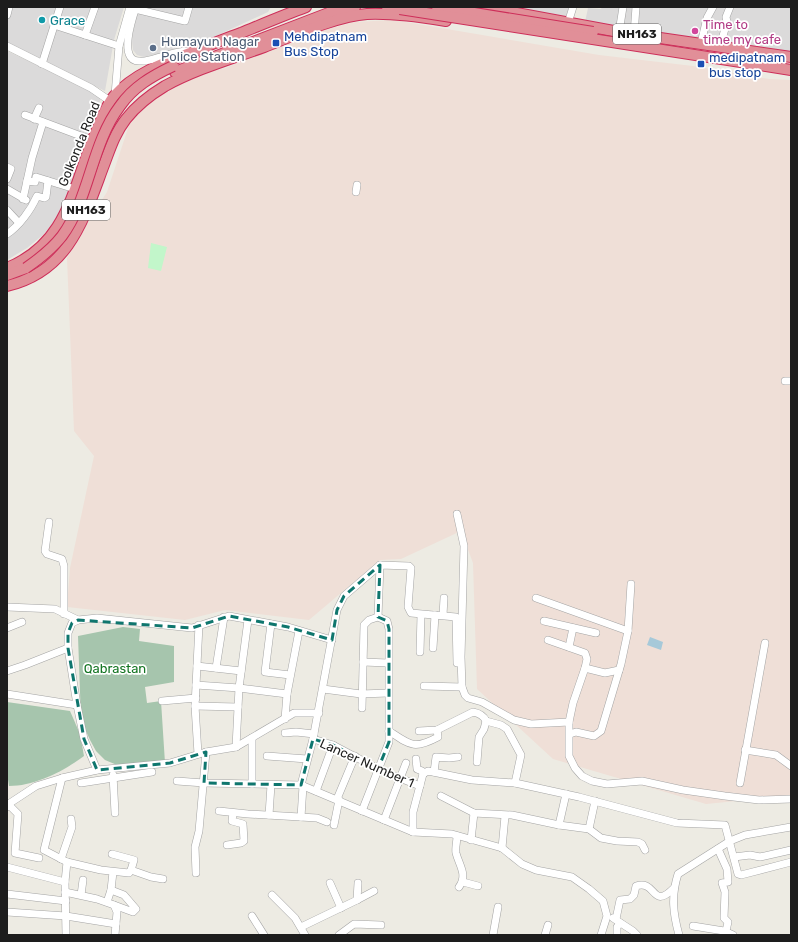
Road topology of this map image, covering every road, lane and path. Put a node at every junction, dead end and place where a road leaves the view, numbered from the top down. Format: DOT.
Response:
graph roads {
  1 [pos="9,7"];
  2 [pos="60,7"];
  3 [pos="95,7"];
  4 [pos="190,7"];
  5 [pos="306,7"];
  6 [pos="329,7"];
  7 [pos="355,7"];
  8 [pos="387,7"];
  9 [pos="437,7"];
  10 [pos="484,7"];
  11 [pos="572,7"];
  12 [pos="623,7"];
  13 [pos="636,7"];
  14 [pos="713,7"];
  15 [pos="730,7"];
  16 [pos="133,8"];
  17 [pos="520,10"];
  18 [pos="7,15"];
  19 [pos="568,22"];
  20 [pos="54,25"];
  21 [pos="588,26"];
  22 [pos="619,32"];
  23 [pos="634,34"];
  24 [pos="85,35"];
  25 [pos="585,41"];
  26 [pos="701,43"];
  27 [pos="7,46"];
  28 [pos="119,46"];
  29 [pos="720,46"];
  30 [pos="195,51"];
  31 [pos="772,54"];
  32 [pos="791,57"];
  33 [pos="791,63"];
  34 [pos="42,64"];
  35 [pos="770,70"];
  36 [pos="791,70"];
  37 [pos="791,74"];
  38 [pos="113,98"];
  39 [pos="39,108"];
  40 [pos="25,116"];
  41 [pos="34,119"];
  42 [pos="42,122"];
  43 [pos="90,145"];
  44 [pos="109,152"];
  45 [pos="7,167"];
  46 [pos="7,179"];
  47 [pos="27,181"];
  48 [pos="48,181"];
  49 [pos="7,189"];
  50 [pos="75,189"];
  51 [pos="23,199"];
  52 [pos="33,204"];
  53 [pos="7,210"];
  54 [pos="19,223"];
  55 [pos="7,234"];
  56 [pos="7,268"];
  57 [pos="27,270"];
  58 [pos="7,275"];
  59 [pos="7,282"];
  60 [pos="7,286"];
  61 [pos="457,514"];
  62 [pos="49,522"];
  63 [pos="380,565"];
  64 [pos="632,584"];
  65 [pos="444,598"];
  66 [pos="536,598"];
  67 [pos="7,607"];
  68 [pos="64,614"];
  69 [pos="422,615"];
  70 [pos="435,615"];
  71 [pos="443,615"];
  72 [pos="224,617"];
  73 [pos="378,617"];
  74 [pos="78,620"];
  75 [pos="248,620"];
  76 [pos="544,621"];
  77 [pos="22,622"];
  78 [pos="271,624"];
  79 [pos="199,625"];
  80 [pos="7,628"];
  81 [pos="573,628"];
  82 [pos="299,631"];
  83 [pos="628,631"];
  84 [pos="596,633"];
  85 [pos="332,640"];
  86 [pos="548,640"];
  87 [pos="765,642"];
  88 [pos="569,647"];
  89 [pos="68,648"];
  90 [pos="433,648"];
  91 [pos="420,652"];
  92 [pos="363,662"];
  93 [pos="388,663"];
  94 [pos="457,663"];
  95 [pos="197,666"];
  96 [pos="216,668"];
  97 [pos="585,668"];
  98 [pos="619,670"];
  99 [pos="7,671"];
  100 [pos="241,671"];
  101 [pos="290,676"];
  102 [pos="196,685"];
  103 [pos="424,686"];
  104 [pos="462,687"];
  105 [pos="239,688"];
  106 [pos="323,690"];
  107 [pos="388,693"];
  108 [pos="7,694"];
  109 [pos="287,694"];
  110 [pos="361,694"];
  111 [pos="162,701"];
  112 [pos="196,702"];
  113 [pos="77,705"];
  114 [pos="238,707"];
  115 [pos="362,708"];
  116 [pos="319,713"];
  117 [pos="285,719"];
  118 [pos="485,720"];
  119 [pos="569,722"];
  120 [pos="437,730"];
  121 [pos="419,731"];
  122 [pos="285,733"];
  123 [pos="388,733"];
  124 [pos="570,734"];
  125 [pos="314,737"];
  126 [pos="252,738"];
  127 [pos="332,745"];
  128 [pos="236,747"];
  129 [pos="745,750"];
  130 [pos="206,752"];
  131 [pos="198,754"];
  132 [pos="267,756"];
  133 [pos="355,756"];
  134 [pos="458,757"];
  135 [pos="307,759"];
  136 [pos="416,759"];
  137 [pos="477,762"];
  138 [pos="406,763"];
  139 [pos="791,766"];
  140 [pos="113,768"];
  141 [pos="378,769"];
  142 [pos="97,770"];
  143 [pos="152,772"];
  144 [pos="434,772"];
  145 [pos="423,774"];
  146 [pos="62,778"];
  147 [pos="113,778"];
  148 [pos="400,779"];
  149 [pos="177,781"];
  150 [pos="81,783"];
  151 [pos="204,783"];
  152 [pos="515,783"];
  153 [pos="740,783"];
  154 [pos="252,784"];
  155 [pos="271,785"];
  156 [pos="302,785"];
  157 [pos="420,786"];
  158 [pos="316,791"];
  159 [pos="566,794"];
  160 [pos="442,796"];
  161 [pos="791,799"];
  162 [pos="338,800"];
  163 [pos="595,801"];
  164 [pos="7,805"];
  165 [pos="362,810"];
  166 [pos="219,811"];
  167 [pos="115,813"];
  168 [pos="233,813"];
  169 [pos="474,813"];
  170 [pos="269,815"];
  171 [pos="505,816"];
  172 [pos="301,817"];
  173 [pos="71,819"];
  174 [pos="384,820"];
  175 [pos="558,825"];
  176 [pos="791,827"];
  177 [pos="589,829"];
  178 [pos="413,832"];
  179 [pos="457,836"];
  180 [pos="471,840"];
  181 [pos="730,841"];
  182 [pos="227,845"];
  183 [pos="502,848"];
  184 [pos="718,849"];
  185 [pos="645,850"];
  186 [pos="791,850"];
  187 [pos="112,854"];
  188 [pos="734,857"];
  189 [pos="39,858"];
  190 [pos="64,860"];
  191 [pos="791,862"];
  192 [pos="7,867"];
  193 [pos="131,870"];
  194 [pos="113,872"];
  195 [pos="196,873"];
  196 [pos="163,879"];
  197 [pos="83,880"];
  198 [pos="65,882"];
  199 [pos="330,883"];
  200 [pos="358,883"];
  201 [pos="478,886"];
  202 [pos="674,888"];
  203 [pos="111,890"];
  204 [pos="374,891"];
  205 [pos="65,892"];
  206 [pos="7,894"];
  207 [pos="81,895"];
  208 [pos="272,895"];
  209 [pos="357,900"];
  210 [pos="66,901"];
  211 [pos="110,903"];
  212 [pos="498,906"];
  213 [pos="341,908"];
  214 [pos="7,912"];
  215 [pos="66,916"];
  216 [pos="252,916"];
  217 [pos="607,916"];
  218 [pos="618,921"];
  219 [pos="116,924"];
  220 [pos="548,925"];
  221 [pos="381,926"];
  222 [pos="693,926"];
  223 [pos="301,927"];
  224 [pos="726,932"];
  225 [pos="66,935"];
  226 [pos="116,935"];
  227 [pos="264,935"];
  228 [pos="305,935"];
  229 [pos="339,935"];
  230 [pos="493,935"];
  231 [pos="545,935"];
  232 [pos="601,935"];
  233 [pos="617,935"];
  234 [pos="637,935"];
  235 [pos="679,935"];
  236 [pos="733,935"];
  1 -- 18 [label="street"];
  2 -- 20 [label="street"];
  3 -- 24 [label="street"];
  4 -- 16 [label="street"];
  5 -- 30 [label="highway, Golkonda Road / NH163"];
  6 -- 57 [label="highway, bridge"];
  7 -- 57 [label="highway"];
  8 -- 36 [label="highway, bridge"];
  9 -- 33 [label="highway, bridge"];
  10 -- 17 [label="highway, NH163"];
  11 -- 19 [label="street"];
  12 -- 22 [label="street"];
  13 -- 23 [label="street"];
  14 -- 26 [label="street"];
  15 -- 29 [label="street"];
  16 -- 28 [label="street"];
  16 -- 30 [label="street"];
  17 -- 19 [label="highway, NH163"];
  19 -- 21 [label="highway, NH163"];
  20 -- 24 [label="street"];
  20 -- 34 [label="street"];
  21 -- 22 [label="highway, NH163"];
  21 -- 25 [label="highway"];
  22 -- 23 [label="highway, NH163"];
  23 -- 26 [label="highway, NH163"];
  24 -- 28 [label="street"];
  25 -- 35 [label="highway, NH163"];
  25 -- 44 [label="highway, NH163"];
  26 -- 29 [label="highway, NH163"];
  27 -- 34 [label="street"];
  28 -- 38 [label="street"];
  29 -- 31 [label="highway, NH163"];
  30 -- 38 [label="highway, Golkonda Road / NH163"];
  31 -- 32 [label="highway, NH163"];
  31 -- 35 [label="highway"];
  34 -- 38 [label="street"];
  35 -- 37 [label="highway, NH163"];
  38 -- 43 [label="highway, Golkonda Road / NH163"];
  39 -- 41 [label="street"];
  40 -- 41 [label="street"];
  41 -- 42 [label="street"];
  42 -- 43 [label="street"];
  42 -- 47 [label="street"];
  43 -- 44 [label="highway"];
  43 -- 50 [label="highway, Golkonda Road / NH163"];
  44 -- 60 [label="highway, NH163"];
  45 -- 46 [label="street"];
  47 -- 48 [label="street"];
  47 -- 51 [label="street"];
  48 -- 50 [label="street"];
  48 -- 52 [label="street"];
  49 -- 51 [label="street"];
  50 -- 56 [label="highway, Golkonda Road / NH163"];
  51 -- 52 [label="street"];
  52 -- 54 [label="street"];
  53 -- 54 [label="street"];
  54 -- 55 [label="street"];
  57 -- 58 [label="highway"];
  57 -- 59 [label="highway"];
  61 -- 104 [label="street"];
  62 -- 68 [label="street"];
  63 -- 69 [label="street"];
  63 -- 73 [label="street"];
  63 -- 85 [label="street"];
  64 -- 83 [label="street"];
  65 -- 71 [label="street"];
  66 -- 83 [label="street"];
  67 -- 68 [label="street"];
  68 -- 74 [label="street"];
  69 -- 70 [label="street"];
  69 -- 91 [label="street"];
  70 -- 71 [label="street"];
  70 -- 90 [label="street"];
  71 -- 94 [label="street"];
  72 -- 75 [label="street"];
  72 -- 79 [label="street"];
  72 -- 96 [label="street"];
  73 -- 92 [label="street"];
  73 -- 93 [label="street"];
  74 -- 79 [label="street"];
  74 -- 89 [label="street"];
  75 -- 78 [label="street"];
  75 -- 100 [label="street"];
  76 -- 81 [label="street"];
  77 -- 80 [label="street"];
  78 -- 82 [label="street"];
  78 -- 101 [label="street"];
  79 -- 95 [label="street"];
  81 -- 84 [label="street"];
  81 -- 88 [label="street"];
  82 -- 85 [label="street"];
  82 -- 101 [label="street"];
  83 -- 98 [label="street"];
  85 -- 106 [label="street"];
  86 -- 88 [label="street"];
  87 -- 129 [label="street"];
  88 -- 97 [label="street"];
  89 -- 99 [label="street"];
  89 -- 113 [label="street"];
  92 -- 93 [label="street"];
  92 -- 110 [label="street"];
  93 -- 107 [label="street"];
  95 -- 96 [label="street"];
  95 -- 102 [label="street"];
  96 -- 100 [label="street"];
  97 -- 98 [label="street"];
  97 -- 119 [label="street"];
  98 -- 124 [label="street"];
  100 -- 105 [label="street"];
  101 -- 109 [label="street"];
  102 -- 105 [label="street"];
  102 -- 112 [label="street"];
  103 -- 104 [label="street"];
  104 -- 119 [label="street"];
  105 -- 109 [label="street"];
  105 -- 114 [label="street"];
  106 -- 110 [label="street"];
  106 -- 116 [label="street"];
  107 -- 110 [label="street"];
  107 -- 123 [label="street"];
  108 -- 113 [label="street"];
  109 -- 117 [label="street"];
  110 -- 115 [label="street"];
  111 -- 112 [label="street"];
  112 -- 114 [label="street"];
  112 -- 131 [label="street"];
  113 -- 142 [label="street"];
  114 -- 128 [label="street"];
  116 -- 117 [label="street"];
  116 -- 125 [label="street"];
  117 -- 126 [label="street"];
  118 -- 120 [label="street"];
  118 -- 137 [label="street"];
  118 -- 152 [label="street"];
  119 -- 124 [label="street"];
  120 -- 121 [label="street"];
  120 -- 123 [label="street"];
  122 -- 125 [label="street, Lancer Number 1"];
  123 -- 141 [label="street"];
  124 -- 161 [label="street"];
  125 -- 127 [label="street, Lancer Number 1"];
  125 -- 135 [label="street"];
  126 -- 128 [label="street"];
  126 -- 154 [label="street"];
  127 -- 133 [label="street, Lancer Number 1"];
  127 -- 158 [label="street"];
  128 -- 130 [label="street"];
  129 -- 139 [label="street"];
  129 -- 153 [label="street"];
  130 -- 131 [label="street"];
  130 -- 151 [label="street"];
  131 -- 140 [label="street"];
  132 -- 135 [label="street"];
  133 -- 141 [label="street, Lancer Number 1"];
  133 -- 162 [label="street"];
  134 -- 144 [label="street"];
  135 -- 156 [label="street"];
  136 -- 145 [label="street"];
  138 -- 148 [label="street"];
  140 -- 142 [label="street"];
  140 -- 147 [label="street"];
  141 -- 148 [label="street, Lancer Number 1"];
  141 -- 165 [label="street"];
  142 -- 146 [label="street"];
  143 -- 147 [label="street"];
  144 -- 145 [label="street"];
  144 -- 152 [label="street"];
  145 -- 157 [label="street"];
  146 -- 164 [label="street"];
  146 -- 190 [label="street"];
  147 -- 150 [label="street"];
  147 -- 167 [label="street"];
  148 -- 157 [label="street, Lancer Number 1"];
  148 -- 174 [label="street"];
  149 -- 151 [label="street"];
  151 -- 154 [label="street"];
  151 -- 195 [label="street"];
  152 -- 159 [label="street"];
  154 -- 155 [label="street"];
  155 -- 156 [label="street"];
  155 -- 170 [label="street"];
  156 -- 158 [label="street"];
  156 -- 172 [label="street"];
  157 -- 178 [label="street"];
  158 -- 162 [label="street"];
  159 -- 163 [label="street"];
  159 -- 175 [label="street"];
  160 -- 169 [label="street"];
  162 -- 165 [label="street"];
  162 -- 172 [label="street"];
  163 -- 177 [label="street"];
  163 -- 181 [label="street"];
  164 -- 189 [label="street"];
  165 -- 174 [label="street"];
  166 -- 168 [label="street"];
  168 -- 170 [label="street"];
  168 -- 182 [label="street"];
  169 -- 171 [label="street"];
  169 -- 180 [label="street"];
  170 -- 172 [label="street"];
  171 -- 175 [label="street"];
  171 -- 183 [label="street"];
  173 -- 190 [label="street"];
  174 -- 178 [label="street"];
  175 -- 177 [label="street"];
  176 -- 181 [label="street"];
  177 -- 185 [label="street"];
  178 -- 179 [label="street"];
  179 -- 180 [label="street"];
  179 -- 201 [label="street"];
  180 -- 183 [label="street"];
  181 -- 184 [label="street"];
  181 -- 188 [label="street"];
  183 -- 217 [label="street"];
  184 -- 202 [label="street"];
  184 -- 224 [label="street"];
  186 -- 188 [label="street"];
  187 -- 193 [label="street"];
  188 -- 191 [label="street"];
  190 -- 194 [label="street"];
  190 -- 198 [label="street"];
  192 -- 198 [label="street"];
  193 -- 194 [label="street"];
  193 -- 196 [label="street"];
  194 -- 203 [label="street"];
  197 -- 207 [label="street"];
  198 -- 205 [label="street"];
  199 -- 213 [label="street"];
  200 -- 209 [label="street"];
  202 -- 218 [label="street"];
  202 -- 235 [label="street"];
  203 -- 211 [label="street"];
  203 -- 211 [label="street"];
  204 -- 209 [label="street"];
  205 -- 207 [label="street"];
  205 -- 210 [label="street"];
  206 -- 210 [label="street"];
  207 -- 211 [label="street"];
  208 -- 223 [label="street"];
  209 -- 213 [label="street"];
  210 -- 215 [label="street"];
  211 -- 219 [label="street"];
  212 -- 230 [label="street"];
  213 -- 223 [label="street"];
  214 -- 215 [label="street"];
  215 -- 219 [label="street"];
  215 -- 225 [label="street"];
  216 -- 227 [label="street"];
  217 -- 218 [label="street"];
  217 -- 232 [label="street"];
  218 -- 233 [label="street"];
  218 -- 234 [label="street"];
  219 -- 226 [label="street"];
  220 -- 231 [label="street"];
  221 -- 229 [label="street"];
  222 -- 224 [label="street"];
  223 -- 228 [label="street"];
  224 -- 236 [label="street"];
}
